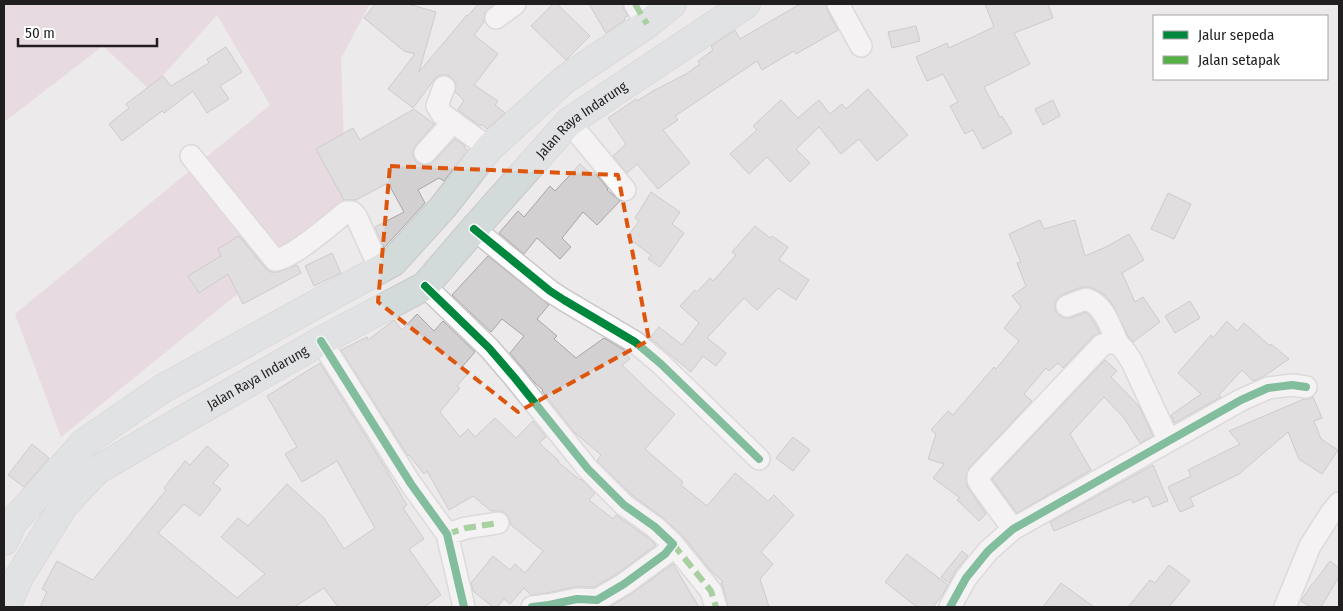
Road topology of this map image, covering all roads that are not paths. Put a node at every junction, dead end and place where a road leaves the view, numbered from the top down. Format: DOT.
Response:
graph roads {
  1 [pos="515,4"];
  2 [pos="672,4"];
  3 [pos="746,4"];
  4 [pos="838,4"];
  5 [pos="641,14"];
  6 [pos="496,18"];
  7 [pos="861,46"];
  8 [pos="444,87"];
  9 [pos="453,122"];
  10 [pos="568,122"];
  11 [pos="489,148"];
  12 [pos="425,153"];
  13 [pos="191,156"];
  14 [pos="625,190"];
  15 [pos="474,229"];
  16 [pos="380,269"];
  17 [pos="425,286"];
  18 [pos="1067,306"];
  19 [pos="321,341"];
  20 [pos="1118,344"];
  21 [pos="1306,387"];
  22 [pos="1169,441"];
  23 [pos="759,460"];
  24 [pos="1339,503"];
  25 [pos="498,523"];
  26 [pos="7,527"];
  27 [pos="1013,529"];
  28 [pos="447,534"];
  29 [pos="673,544"];
  30 [pos="598,603"];
  31 [pos="6,607"];
  32 [pos="464,607"];
  33 [pos="532,607"];
  34 [pos="716,607"];
  35 [pos="950,607"];
  36 [pos="1284,607"];
  1 -- 6 [label="street"];
  2 -- 5 [label="highway"];
  3 -- 10 [label="highway, Jalan Raya Indarung"];
  4 -- 7 [label="street"];
  5 -- 11 [label="highway"];
  8 -- 9 [label="street"];
  9 -- 11 [label="street"];
  9 -- 12 [label="street"];
  10 -- 14 [label="street"];
  10 -- 15 [label="highway, Jalan Raya Indarung"];
  11 -- 16 [label="highway"];
  13 -- 16 [label="street"];
  15 -- 17 [label="highway, Jalan Raya Indarung"];
  15 -- 23 [label="street"];
  16 -- 26 [label="highway"];
  17 -- 19 [label="highway, Jalan Raya Indarung"];
  17 -- 29 [label="street"];
  18 -- 20 [label="street"];
  19 -- 28 [label="street"];
  19 -- 31 [label="highway, Jalan Raya Indarung"];
  20 -- 22 [label="street"];
  20 -- 27 [label="street"];
  21 -- 22 [label="street"];
  22 -- 27 [label="street"];
  24 -- 36 [label="street"];
  25 -- 28 [label="street"];
  27 -- 35 [label="street"];
  28 -- 32 [label="street"];
  29 -- 30 [label="street"];
  29 -- 34 [label="street"];
  30 -- 33 [label="street"];
}
